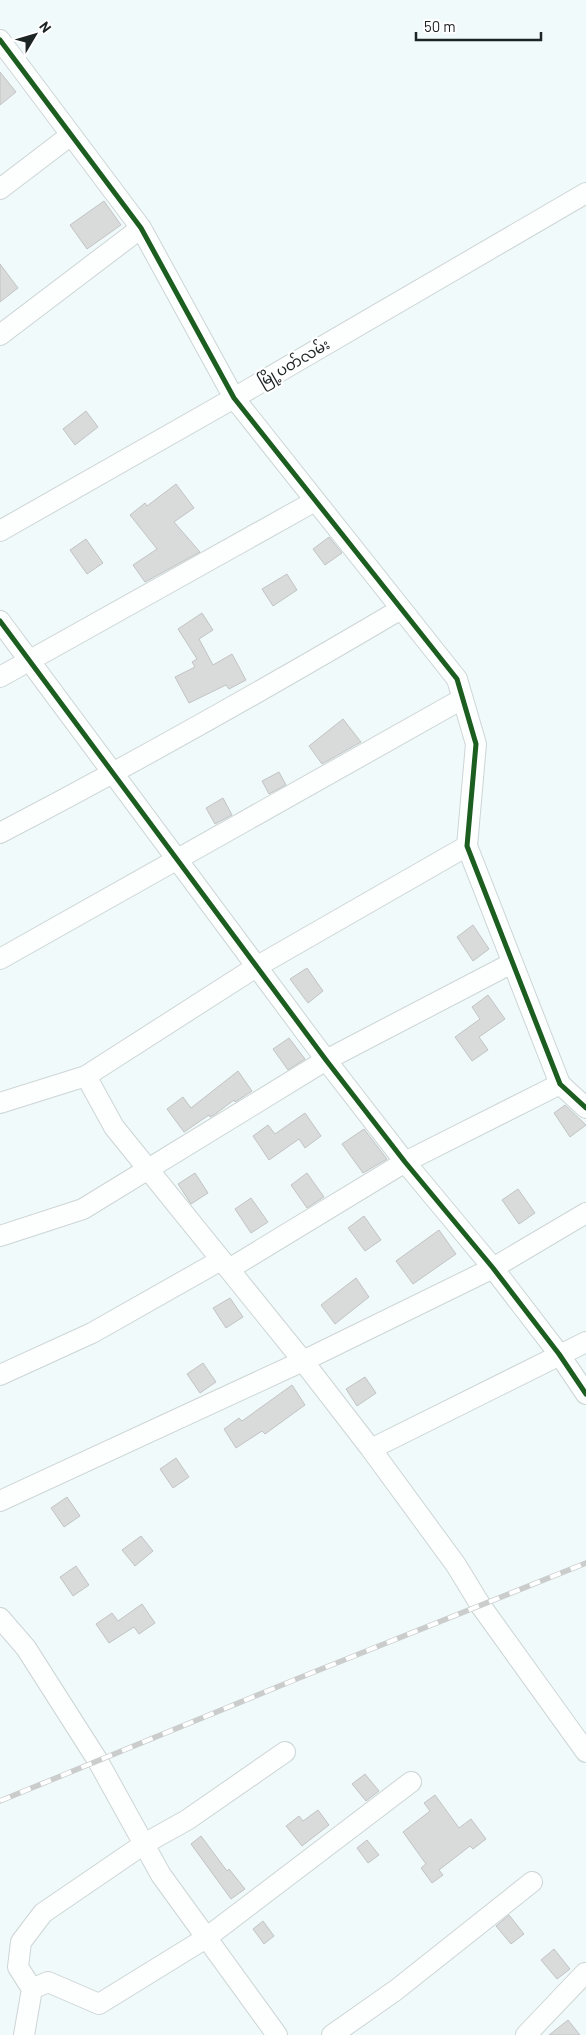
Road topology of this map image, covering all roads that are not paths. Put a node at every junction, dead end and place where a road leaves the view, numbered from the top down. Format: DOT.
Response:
graph roads {
  1 [pos="0,40"];
  2 [pos="71,136"];
  3 [pos="0,190"];
  4 [pos="586,194"];
  5 [pos="141,228"];
  6 [pos="0,335"];
  7 [pos="234,398"];
  8 [pos="315,500"];
  9 [pos="0,531"];
  10 [pos="401,609"];
  11 [pos="0,621"];
  12 [pos="28,662"];
  13 [pos="0,677"];
  14 [pos="462,699"];
  15 [pos="112,774"];
  16 [pos="0,833"];
  17 [pos="467,846"];
  18 [pos="177,861"];
  19 [pos="0,958"];
  20 [pos="512,963"];
  21 [pos="256,967"];
  22 [pos="326,1060"];
  23 [pos="86,1076"];
  24 [pos="560,1084"];
  25 [pos="0,1104"];
  26 [pos="586,1108"];
  27 [pos="405,1162"];
  28 [pos="148,1170"];
  29 [pos="586,1213"];
  30 [pos="0,1236"];
  31 [pos="225,1264"];
  32 [pos="493,1268"];
  33 [pos="586,1342"];
  34 [pos="559,1354"];
  35 [pos="303,1361"];
  36 [pos="0,1375"];
  37 [pos="586,1394"];
  38 [pos="371,1449"];
  39 [pos="0,1501"];
  40 [pos="0,1618"];
  41 [pos="285,1752"];
  42 [pos="586,1752"];
  43 [pos="411,1782"];
  44 [pos="144,1844"];
  45 [pos="532,1882"];
  46 [pos="206,1938"];
  47 [pos="585,1973"];
  48 [pos="32,1989"];
  49 [pos="24,2035"];
  50 [pos="277,2035"];
  51 [pos="332,2035"];
  52 [pos="526,2035"];
  1 -- 2 [label="street"];
  2 -- 3 [label="street"];
  2 -- 5 [label="street"];
  4 -- 7 [label="street, မြို့ပတ်လမ်း"];
  5 -- 6 [label="street"];
  5 -- 7 [label="street"];
  7 -- 8 [label="street"];
  7 -- 9 [label="street, မြို့ပတ်လမ်း"];
  8 -- 10 [label="street"];
  8 -- 12 [label="street"];
  10 -- 14 [label="street"];
  10 -- 15 [label="street"];
  11 -- 12 [label="street"];
  12 -- 13 [label="street"];
  12 -- 15 [label="street"];
  14 -- 17 [label="street"];
  14 -- 18 [label="street"];
  15 -- 16 [label="street"];
  15 -- 18 [label="street"];
  17 -- 20 [label="street"];
  17 -- 21 [label="street"];
  18 -- 19 [label="street"];
  18 -- 21 [label="street"];
  20 -- 22 [label="street"];
  20 -- 24 [label="street"];
  21 -- 22 [label="street"];
  21 -- 23 [label="street"];
  22 -- 27 [label="street"];
  22 -- 28 [label="street"];
  23 -- 25 [label="street"];
  23 -- 28 [label="street"];
  24 -- 26 [label="street"];
  24 -- 27 [label="street"];
  27 -- 31 [label="street"];
  27 -- 32 [label="street"];
  28 -- 30 [label="street"];
  28 -- 31 [label="street"];
  29 -- 32 [label="street"];
  31 -- 35 [label="street"];
  31 -- 36 [label="street"];
  32 -- 34 [label="street"];
  32 -- 35 [label="street"];
  33 -- 34 [label="street"];
  34 -- 37 [label="street"];
  34 -- 38 [label="street"];
  35 -- 38 [label="street"];
  35 -- 39 [label="street"];
  38 -- 42 [label="street"];
  40 -- 44 [label="street"];
  41 -- 44 [label="street"];
  43 -- 46 [label="street"];
  44 -- 46 [label="street"];
  44 -- 48 [label="street"];
  45 -- 51 [label="street"];
  46 -- 48 [label="street"];
  46 -- 50 [label="street"];
  47 -- 52 [label="street"];
  48 -- 49 [label="street"];
}
